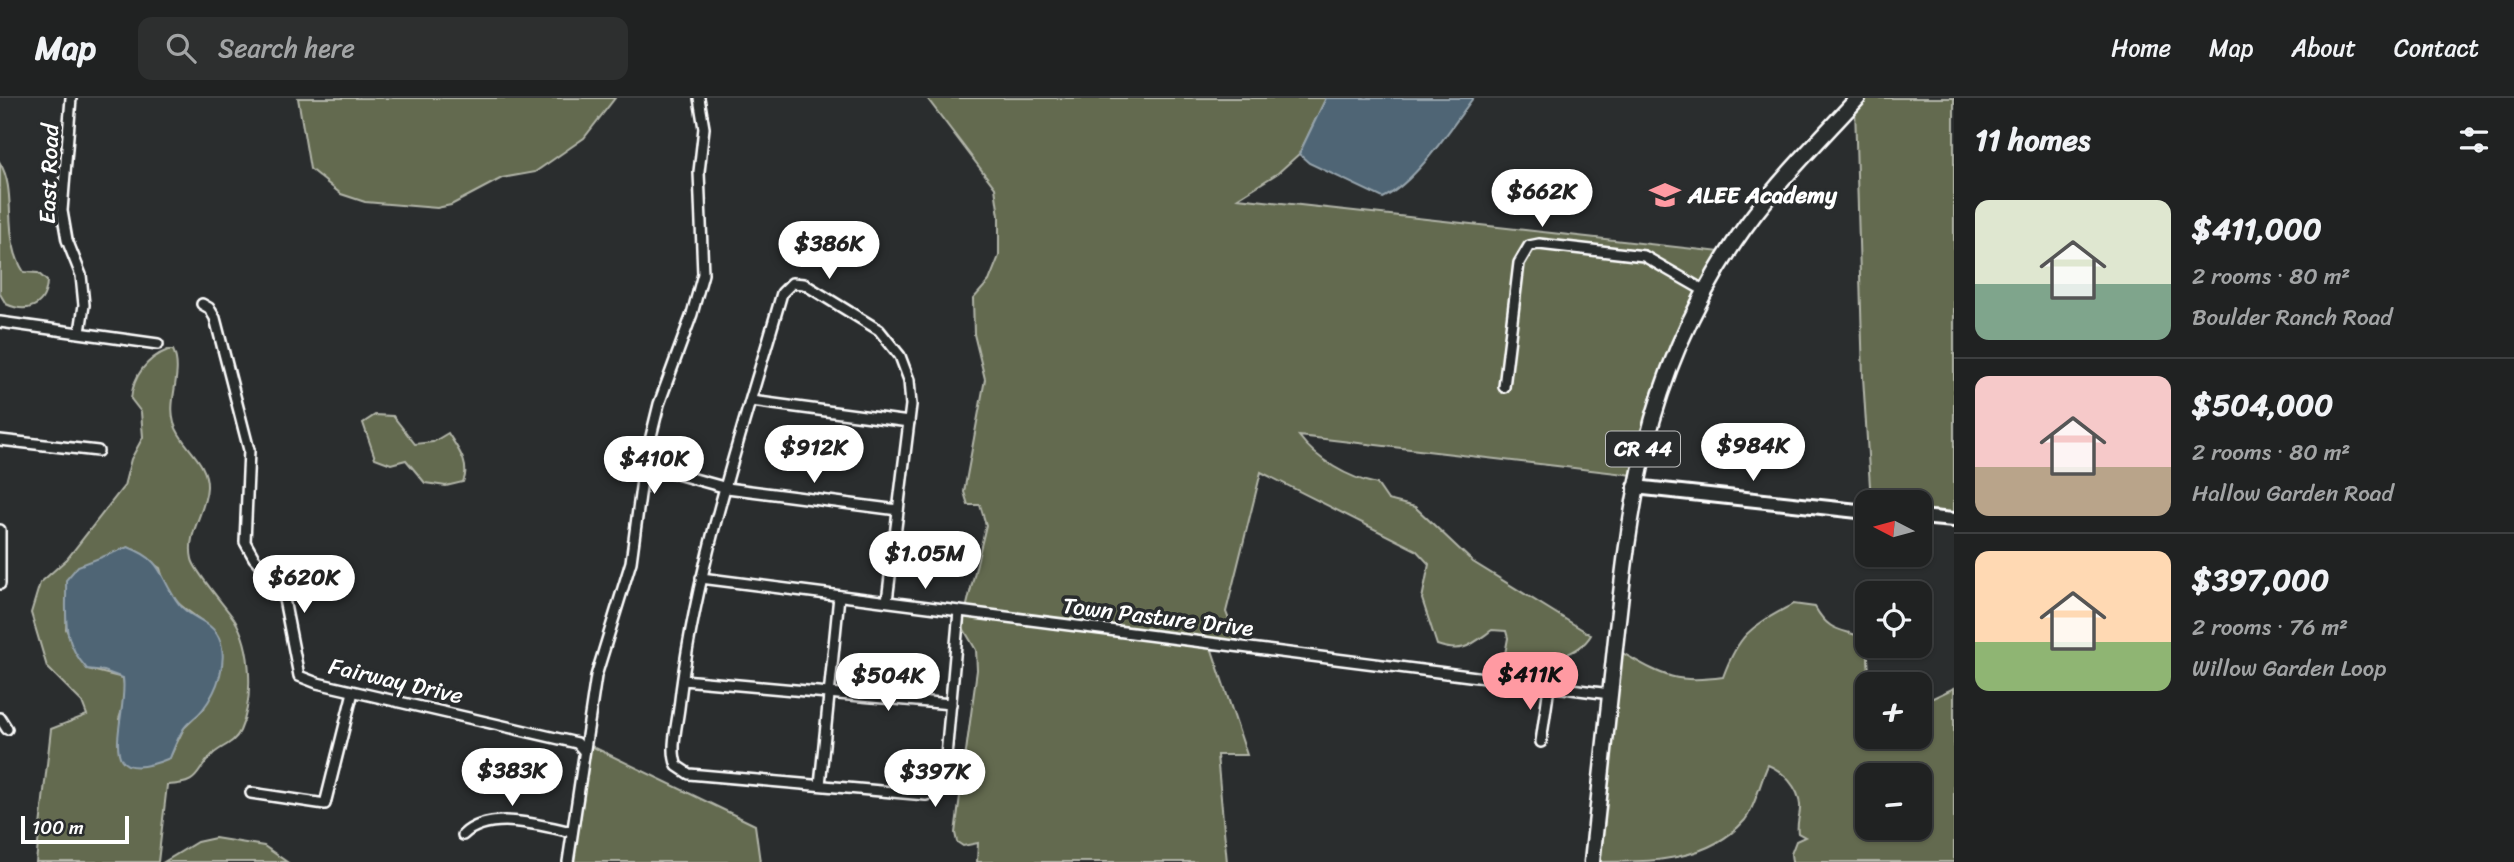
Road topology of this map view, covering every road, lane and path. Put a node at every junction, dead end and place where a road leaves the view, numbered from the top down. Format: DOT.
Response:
graph roads {
  1 [pos="71,98"];
  2 [pos="699,98"];
  3 [pos="1858,98"];
  4 [pos="1706,291"];
  5 [pos="202,304"];
  6 [pos="0,322"];
  7 [pos="80,332"];
  8 [pos="158,344"];
  9 [pos="1504,387"];
  10 [pos="751,401"];
  11 [pos="909,422"];
  12 [pos="0,440"];
  13 [pos="99,451"];
  14 [pos="644,465"];
  15 [pos="1634,487"];
  16 [pos="727,488"];
  17 [pos="898,510"];
  18 [pos="1855,511"];
  19 [pos="1932,518"];
  20 [pos="1954,520"];
  21 [pos="0,530"];
  22 [pos="701,578"];
  23 [pos="0,584"];
  24 [pos="839,596"];
  25 [pos="887,601"];
  26 [pos="959,611"];
  27 [pos="683,680"];
  28 [pos="1549,687"];
  29 [pos="353,692"];
  30 [pos="829,693"];
  31 [pos="1610,694"];
  32 [pos="951,704"];
  33 [pos="0,718"];
  34 [pos="7,729"];
  35 [pos="1541,742"];
  36 [pos="584,751"];
  37 [pos="820,785"];
  38 [pos="251,793"];
  39 [pos="572,832"];
  40 [pos="463,835"];
  41 [pos="568,862"];
  42 [pos="1592,862"];
  1 -- 7 [label="street, East Road"];
  2 -- 14 [label="street"];
  3 -- 4 [label="main road, CR 44"];
  4 -- 9 [label="street"];
  4 -- 15 [label="main road, CR 44"];
  5 -- 29 [label="street, Fairway Drive"];
  6 -- 7 [label="street"];
  7 -- 8 [label="street"];
  10 -- 11 [label="street"];
  10 -- 11 [label="street"];
  10 -- 16 [label="street"];
  11 -- 17 [label="street"];
  12 -- 13 [label="street"];
  14 -- 16 [label="street"];
  14 -- 36 [label="street"];
  15 -- 18 [label="street"];
  15 -- 31 [label="main road, CR 44"];
  16 -- 17 [label="street"];
  16 -- 22 [label="street"];
  17 -- 25 [label="street"];
  19 -- 20 [label="street"];
  21 -- 23 [label="street"];
  22 -- 24 [label="street, Town Pasture Drive"];
  22 -- 27 [label="street"];
  24 -- 25 [label="street, Town Pasture Drive"];
  24 -- 30 [label="street"];
  25 -- 26 [label="street, Town Pasture Drive"];
  26 -- 28 [label="street, Town Pasture Drive"];
  26 -- 32 [label="street"];
  27 -- 30 [label="street"];
  27 -- 37 [label="street"];
  28 -- 31 [label="street, Town Pasture Drive"];
  28 -- 35 [label="street"];
  29 -- 36 [label="street, Fairway Drive"];
  29 -- 38 [label="street"];
  30 -- 32 [label="street"];
  30 -- 37 [label="street"];
  31 -- 42 [label="main road, CR 44"];
  32 -- 37 [label="street"];
  33 -- 34 [label="street"];
  36 -- 39 [label="street"];
  39 -- 40 [label="street"];
  39 -- 41 [label="street"];
}
